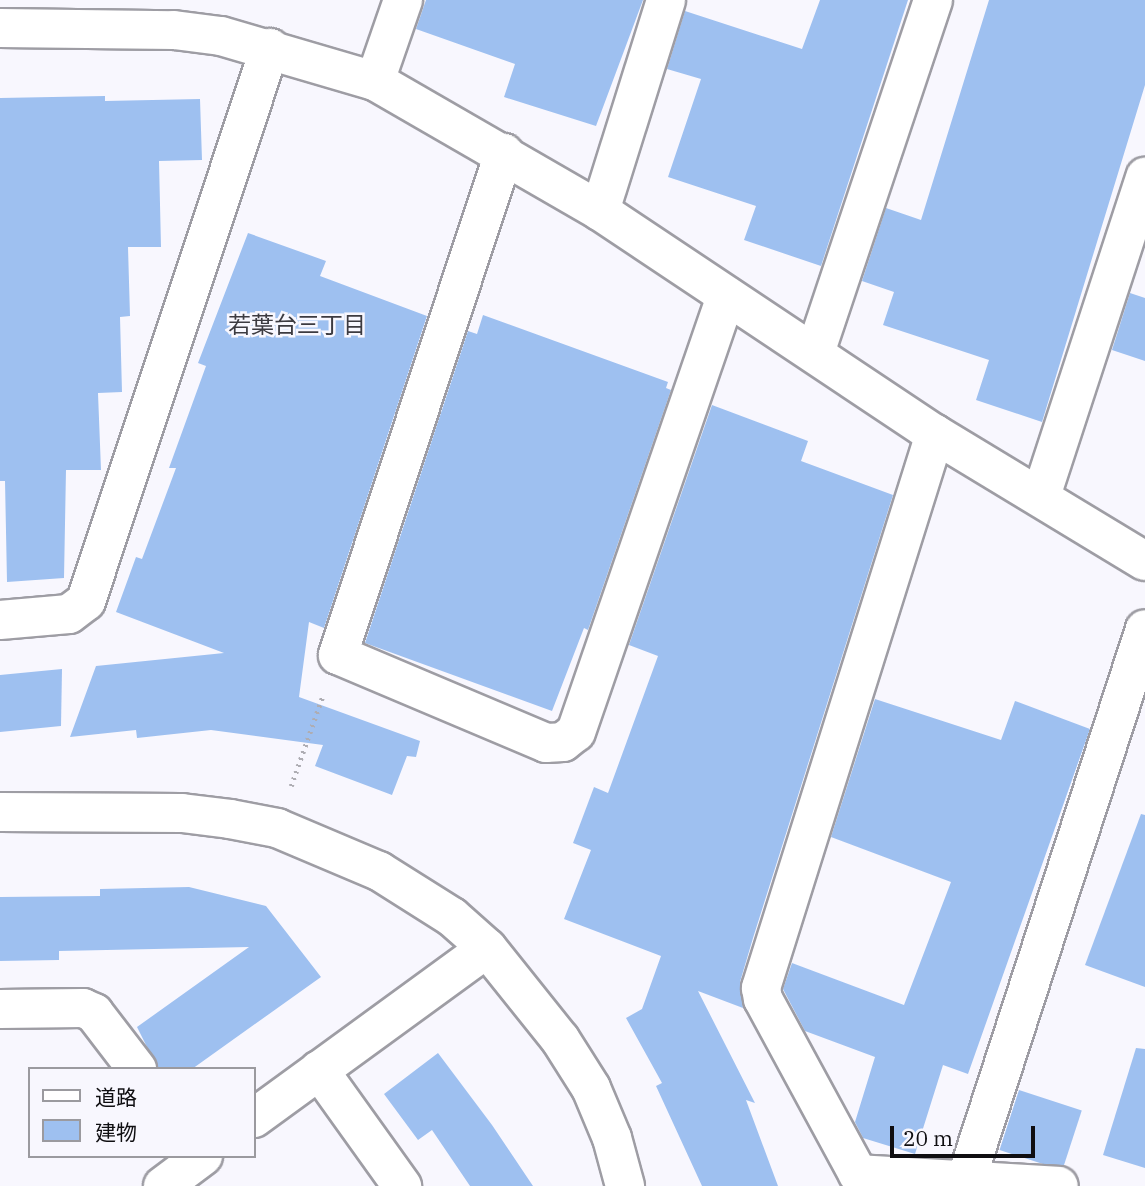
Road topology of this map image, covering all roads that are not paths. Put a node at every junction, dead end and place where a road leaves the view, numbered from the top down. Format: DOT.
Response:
graph roads {
  1 [pos="402,0"];
  2 [pos="666,0"];
  3 [pos="933,0"];
  4 [pos="0,28"];
  5 [pos="270,48"];
  6 [pos="374,81"];
  7 [pos="504,153"];
  8 [pos="1145,177"];
  9 [pos="600,211"];
  10 [pos="726,296"];
  11 [pos="816,353"];
  12 [pos="935,434"];
  13 [pos="1041,496"];
  14 [pos="1145,561"];
  15 [pos="0,620"];
  16 [pos="1145,629"];
  17 [pos="0,812"];
  18 [pos="487,948"];
  19 [pos="0,1009"];
  20 [pos="135,1067"];
  21 [pos="319,1070"];
  22 [pos="256,1117"];
  23 [pos="199,1158"];
  24 [pos="966,1180"];
  25 [pos="163,1186"];
  26 [pos="402,1186"];
  27 [pos="625,1186"];
  28 [pos="1059,1186"];
  1 -- 6 [label="street"];
  2 -- 9 [label="street"];
  3 -- 11 [label="street"];
  4 -- 5 [label="street"];
  5 -- 6 [label="street"];
  5 -- 15 [label="street"];
  6 -- 7 [label="street"];
  7 -- 9 [label="street"];
  7 -- 10 [label="street"];
  8 -- 13 [label="street"];
  9 -- 10 [label="street"];
  10 -- 11 [label="street"];
  11 -- 12 [label="street"];
  12 -- 13 [label="street"];
  12 -- 24 [label="street"];
  13 -- 14 [label="street"];
  16 -- 24 [label="street"];
  17 -- 18 [label="street"];
  18 -- 21 [label="street"];
  18 -- 27 [label="street"];
  19 -- 20 [label="street"];
  21 -- 22 [label="street"];
  21 -- 26 [label="street"];
  23 -- 25 [label="street"];
  24 -- 28 [label="street"];
}
